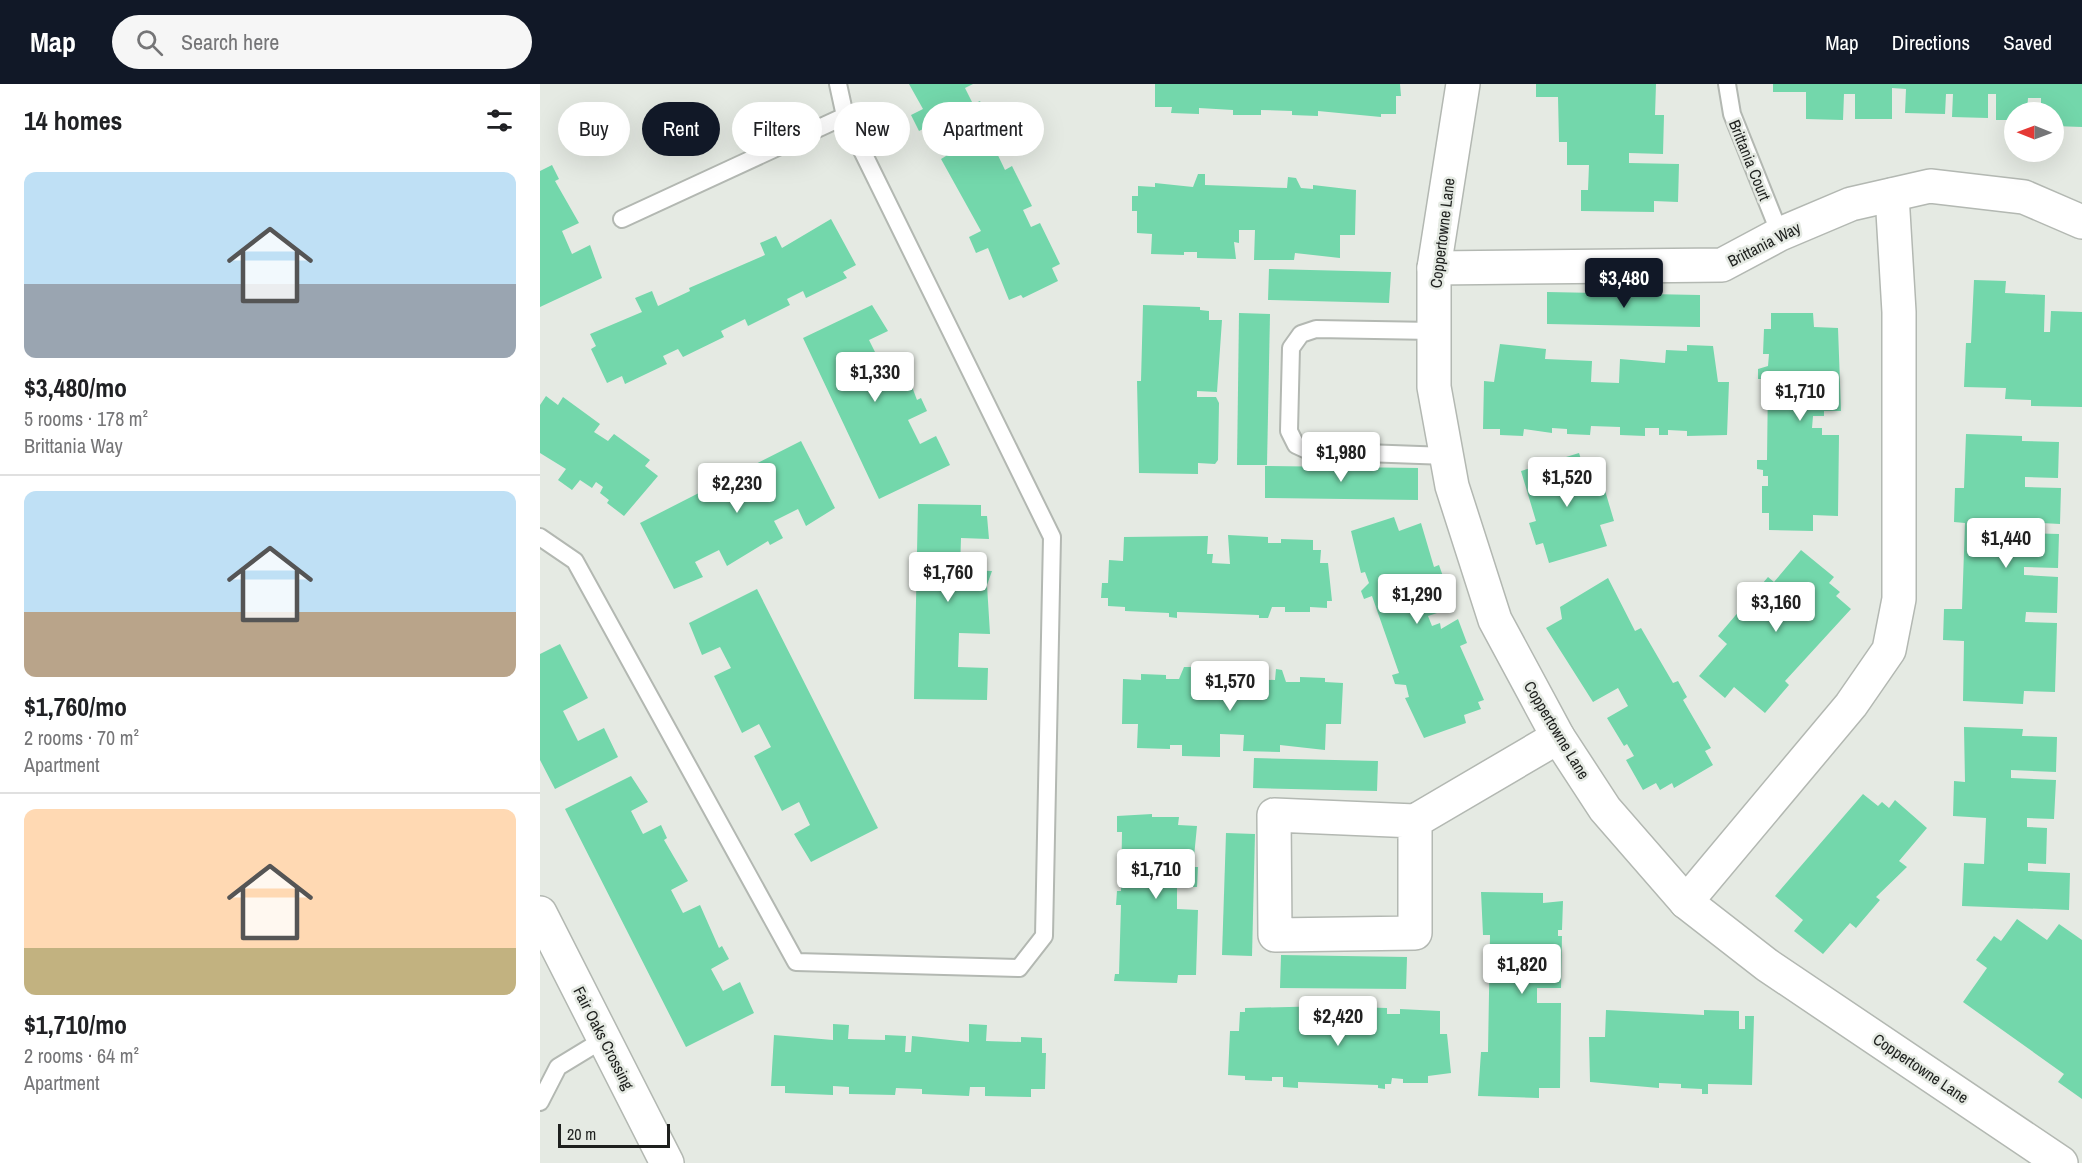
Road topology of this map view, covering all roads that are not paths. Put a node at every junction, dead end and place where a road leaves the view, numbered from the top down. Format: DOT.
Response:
graph roads {
  1 [pos="838,84"];
  2 [pos="1463,84"];
  3 [pos="1727,84"];
  4 [pos="842,102"];
  5 [pos="834,121"];
  6 [pos="865,156"];
  7 [pos="1892,195"];
  8 [pos="622,219"];
  9 [pos="2082,222"];
  10 [pos="1780,234"];
  11 [pos="1434,268"];
  12 [pos="1434,331"];
  13 [pos="1447,456"];
  14 [pos="540,537"];
  15 [pos="1558,737"];
  16 [pos="1415,820"];
  17 [pos="1686,902"];
  18 [pos="540,913"];
  19 [pos="604,1038"];
  20 [pos="540,1102"];
  21 [pos="667,1163"];
  22 [pos="2061,1163"];
  1 -- 4 [label="lane"];
  2 -- 11 [label="street, Coppertowne Lane"];
  3 -- 10 [label="lane, Brittania Court"];
  5 -- 8 [label="lane"];
  6 -- 14 [label="lane"];
  7 -- 9 [label="street, Brittania Way"];
  7 -- 10 [label="street, Brittania Way"];
  7 -- 17 [label="street"];
  10 -- 11 [label="street, Brittania Way"];
  11 -- 12 [label="street, Coppertowne Lane"];
  12 -- 13 [label="street, Coppertowne Lane"];
  12 -- 13 [label="lane"];
  13 -- 15 [label="street, Coppertowne Lane"];
  15 -- 16 [label="street"];
  15 -- 17 [label="street, Coppertowne Lane"];
  16 -- 16 [label="street"];
  17 -- 22 [label="street, Coppertowne Lane"];
  18 -- 19 [label="street, Fair Oaks Crossing"];
  19 -- 20 [label="lane"];
  19 -- 21 [label="street, Fair Oaks Crossing"];
}
